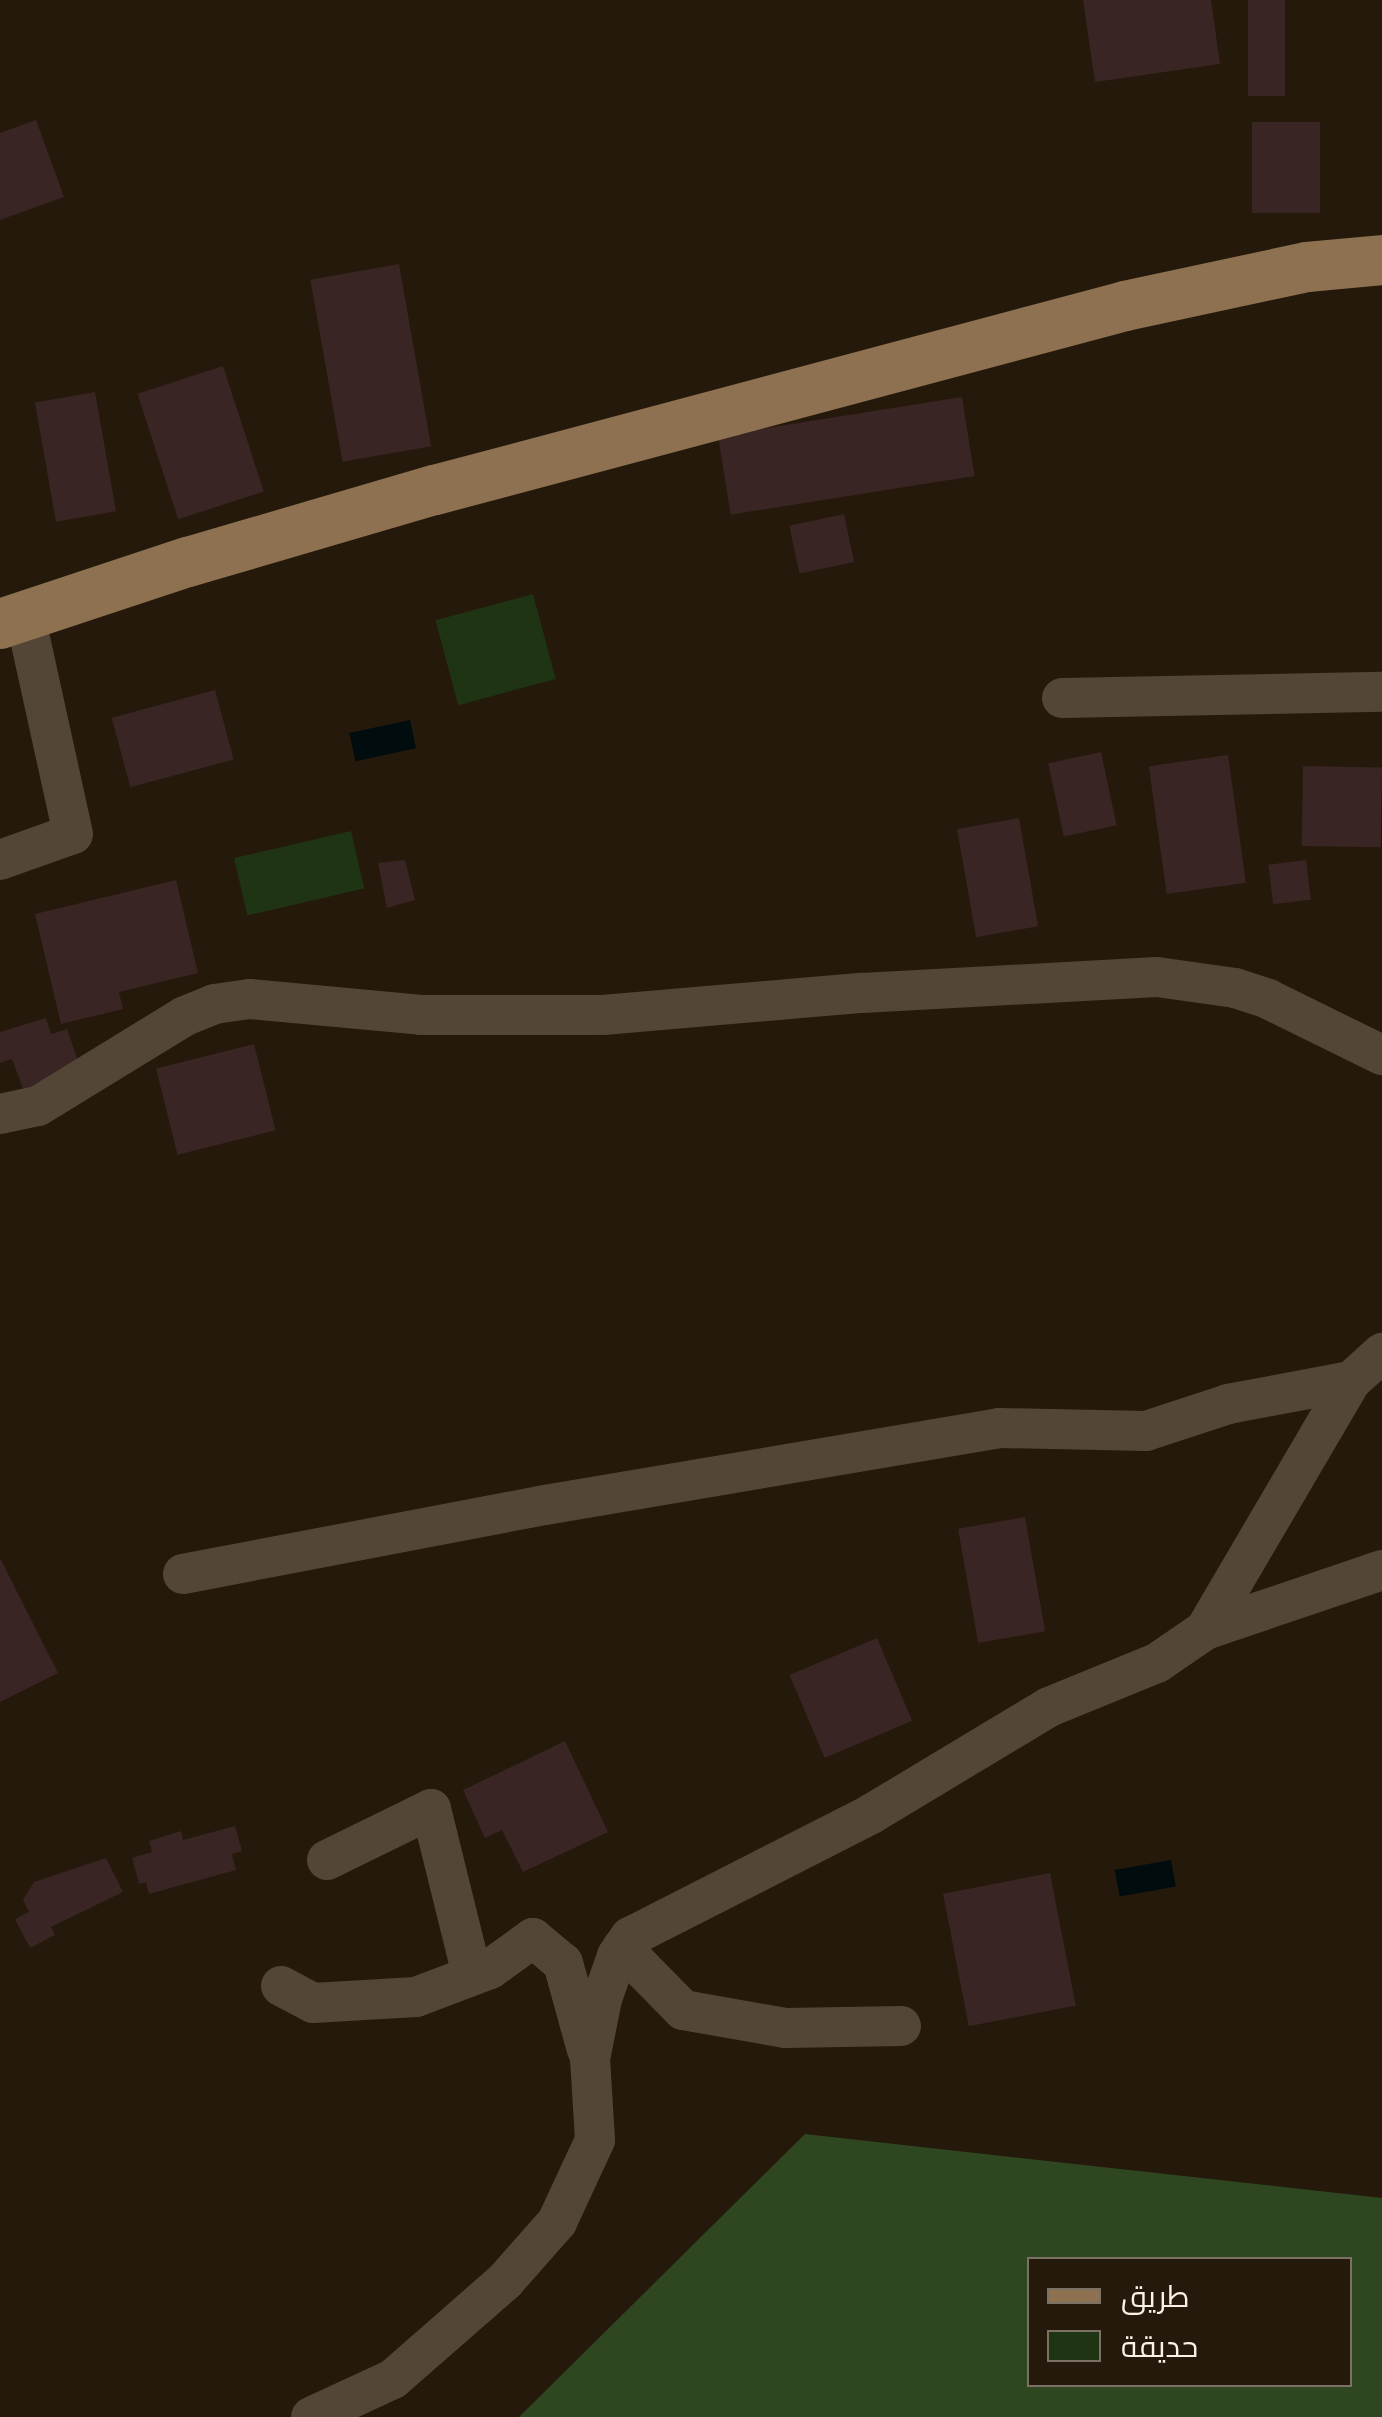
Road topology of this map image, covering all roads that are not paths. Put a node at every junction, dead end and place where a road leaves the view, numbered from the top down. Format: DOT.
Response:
graph roads {
  1 [pos="1382,260"];
  2 [pos="13,620"];
  3 [pos="1382,692"];
  4 [pos="1062,698"];
  5 [pos="0,860"];
  6 [pos="1382,1055"];
  7 [pos="1,1117"];
  8 [pos="1382,1352"];
  9 [pos="1351,1381"];
  10 [pos="1382,1570"];
  11 [pos="183,1574"];
  12 [pos="1205,1630"];
  13 [pos="327,1860"];
  14 [pos="622,1948"];
  15 [pos="472,1976"];
  16 [pos="280,1986"];
  17 [pos="901,2026"];
  18 [pos="590,2058"];
  19 [pos="311,2417"];
  1 -- 2 [label="main road"];
  2 -- 5 [label="street"];
  3 -- 4 [label="street"];
  6 -- 7 [label="street"];
  8 -- 9 [label="street"];
  9 -- 11 [label="street"];
  9 -- 12 [label="street"];
  10 -- 12 [label="street"];
  12 -- 14 [label="street"];
  13 -- 15 [label="street"];
  14 -- 17 [label="street"];
  14 -- 18 [label="street"];
  15 -- 16 [label="street"];
  15 -- 18 [label="street"];
  18 -- 19 [label="street"];
}
